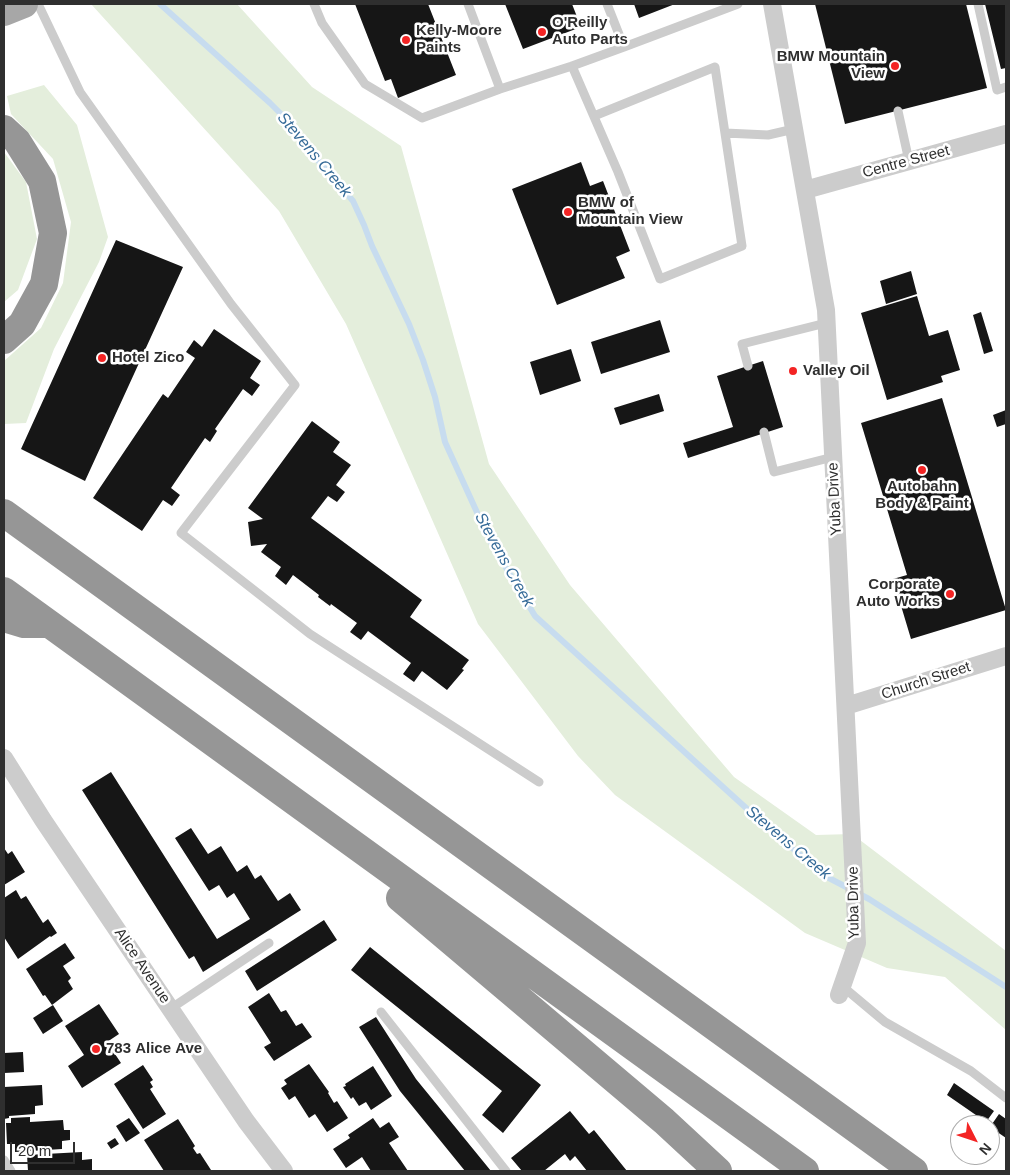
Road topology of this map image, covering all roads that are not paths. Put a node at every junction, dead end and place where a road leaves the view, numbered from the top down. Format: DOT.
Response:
graph roads {
  1 [pos="24,4"];
  2 [pos="38,4"];
  3 [pos="314,4"];
  4 [pos="468,4"];
  5 [pos="607,4"];
  6 [pos="738,4"];
  7 [pos="772,4"];
  8 [pos="978,4"];
  9 [pos="4,12"];
  10 [pos="624,47"];
  11 [pos="572,66"];
  12 [pos="1006,87"];
  13 [pos="500,89"];
  14 [pos="898,111"];
  15 [pos="594,116"];
  16 [pos="4,129"];
  17 [pos="794,129"];
  18 [pos="725,133"];
  19 [pos="1006,134"];
  20 [pos="909,161"];
  21 [pos="805,190"];
  22 [pos="826,322"];
  23 [pos="4,340"];
  24 [pos="748,366"];
  25 [pos="764,432"];
  26 [pos="833,457"];
  27 [pos="4,513"];
  28 [pos="4,591"];
  29 [pos="4,618"];
  30 [pos="54,628"];
  31 [pos="1006,656"];
  32 [pos="846,706"];
  33 [pos="4,758"];
  34 [pos="539,782"];
  35 [pos="269,943"];
  36 [pos="840,991"];
  37 [pos="170,1009"];
  38 [pos="381,1012"];
  39 [pos="1006,1098"];
  40 [pos="4,1160"];
  41 [pos="11,1171"];
  42 [pos="284,1171"];
  43 [pos="506,1171"];
  44 [pos="718,1171"];
  45 [pos="804,1171"];
  46 [pos="914,1171"];
  1 -- 9 [label="main road"];
  2 -- 34 [label="lane"];
  3 -- 13 [label="lane"];
  4 -- 13 [label="lane"];
  5 -- 10 [label="lane"];
  6 -- 10 [label="lane"];
  7 -- 17 [label="street, Yuba Drive"];
  8 -- 12 [label="lane"];
  10 -- 11 [label="lane"];
  11 -- 13 [label="lane"];
  11 -- 15 [label="lane"];
  14 -- 20 [label="lane"];
  15 -- 18 [label="lane"];
  15 -- 18 [label="lane"];
  16 -- 23 [label="highway"];
  17 -- 18 [label="lane"];
  17 -- 21 [label="street, Yuba Drive"];
  19 -- 20 [label="street, Centre Street"];
  20 -- 21 [label="street, Centre Street"];
  21 -- 22 [label="street, Yuba Drive"];
  22 -- 24 [label="lane"];
  22 -- 26 [label="street, Yuba Drive"];
  25 -- 26 [label="lane"];
  26 -- 32 [label="street, Yuba Drive"];
  27 -- 46 [label="highway"];
  28 -- 30 [label="highway"];
  29 -- 30 [label="highway"];
  30 -- 44 [label="highway"];
  30 -- 45 [label="highway"];
  31 -- 32 [label="street, Church Street"];
  32 -- 36 [label="street, Yuba Drive"];
  33 -- 37 [label="street, Alice Avenue"];
  35 -- 37 [label="lane"];
  36 -- 39 [label="lane"];
  37 -- 42 [label="street, Alice Avenue"];
  38 -- 43 [label="lane"];
  40 -- 41 [label="lane"];
}
